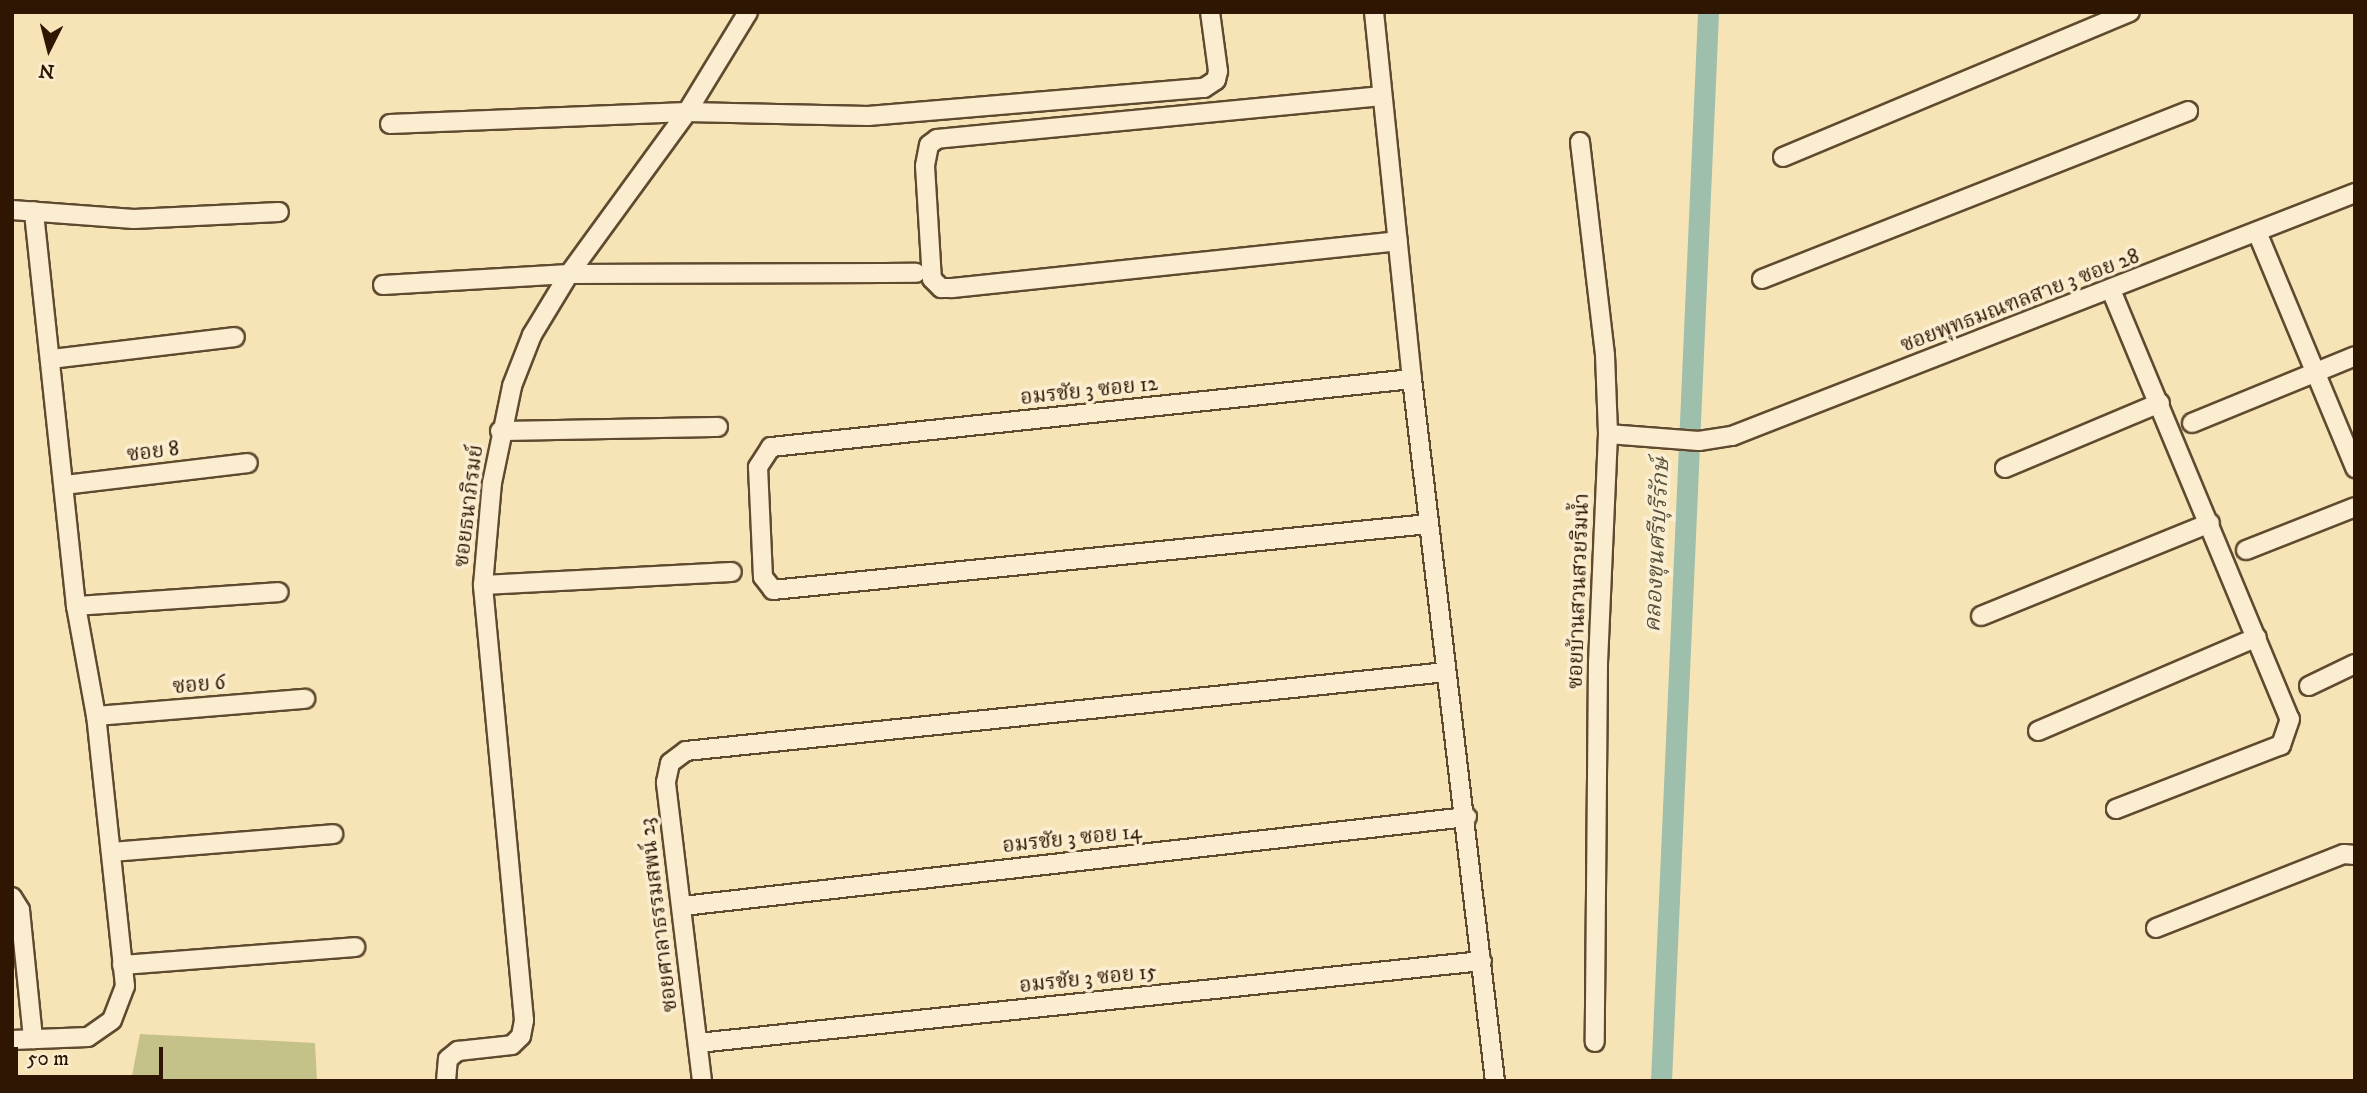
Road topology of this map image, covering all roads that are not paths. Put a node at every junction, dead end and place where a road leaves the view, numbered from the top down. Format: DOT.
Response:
graph roads {
  1 [pos="748,12"];
  2 [pos="1210,12"];
  3 [pos="1374,12"];
  4 [pos="2130,12"];
  5 [pos="1382,96"];
  6 [pos="2188,111"];
  7 [pos="687,112"];
  8 [pos="390,124"];
  9 [pos="1580,142"];
  10 [pos="1783,157"];
  11 [pos="2355,193"];
  12 [pos="12,210"];
  13 [pos="34,211"];
  14 [pos="279,212"];
  15 [pos="2257,232"];
  16 [pos="1398,241"];
  17 [pos="916,273"];
  18 [pos="569,274"];
  19 [pos="1762,279"];
  20 [pos="383,285"];
  21 [pos="2111,290"];
  22 [pos="235,337"];
  23 [pos="2355,356"];
  24 [pos="51,359"];
  25 [pos="2316,374"];
  26 [pos="1412,379"];
  27 [pos="2160,403"];
  28 [pos="2192,423"];
  29 [pos="718,427"];
  30 [pos="500,431"];
  31 [pos="1608,434"];
  32 [pos="248,463"];
  33 [pos="2006,468"];
  34 [pos="2355,468"];
  35 [pos="64,485"];
  36 [pos="2355,507"];
  37 [pos="2210,523"];
  38 [pos="1429,524"];
  39 [pos="2246,550"];
  40 [pos="732,572"];
  41 [pos="483,585"];
  42 [pos="279,592"];
  43 [pos="76,606"];
  44 [pos="1981,616"];
  45 [pos="2256,637"];
  46 [pos="2355,664"];
  47 [pos="1446,672"];
  48 [pos="2309,686"];
  49 [pos="305,699"];
  50 [pos="96,716"];
  51 [pos="2038,731"];
  52 [pos="2116,809"];
  53 [pos="1467,817"];
  54 [pos="334,834"];
  55 [pos="111,852"];
  56 [pos="2355,855"];
  57 [pos="12,897"];
  58 [pos="683,906"];
  59 [pos="2156,928"];
  60 [pos="355,947"];
  61 [pos="1482,961"];
  62 [pos="122,965"];
  63 [pos="33,1039"];
  64 [pos="12,1040"];
  65 [pos="1595,1042"];
  66 [pos="698,1043"];
  67 [pos="446,1081"];
  68 [pos="702,1081"];
  69 [pos="1495,1081"];
  1 -- 7 [label="street, ซอยธนาภิรมย์"];
  2 -- 7 [label="street"];
  3 -- 5 [label="street"];
  4 -- 10 [label="street"];
  5 -- 16 [label="street"];
  5 -- 16 [label="street"];
  6 -- 19 [label="street"];
  7 -- 8 [label="street"];
  7 -- 18 [label="street, ซอยธนาภิรมย์"];
  9 -- 31 [label="street, ซอยบ้านสวนสวยริมน้ำ"];
  11 -- 15 [label="street, ซอยพุทธมณฑลสาย 3 ซอย 28"];
  12 -- 13 [label="street"];
  13 -- 14 [label="street"];
  13 -- 24 [label="street"];
  15 -- 21 [label="street, ซอยพุทธมณฑลสาย 3 ซอย 28"];
  15 -- 25 [label="street"];
  16 -- 26 [label="street"];
  17 -- 18 [label="street"];
  18 -- 20 [label="street"];
  18 -- 30 [label="street, ซอยธนาภิรมย์"];
  21 -- 27 [label="street"];
  21 -- 31 [label="street, ซอยพุทธมณฑลสาย 3 ซอย 28"];
  22 -- 24 [label="street"];
  23 -- 25 [label="street"];
  24 -- 35 [label="street"];
  25 -- 28 [label="street"];
  25 -- 34 [label="street"];
  26 -- 38 [label="street"];
  26 -- 38 [label="street, อมรชัย 3 ซอย 12"];
  27 -- 33 [label="street"];
  27 -- 37 [label="street"];
  29 -- 30 [label="street"];
  30 -- 41 [label="street, ซอยธนาภิรมย์"];
  31 -- 65 [label="street, ซอยบ้านสวนสวยริมน้ำ"];
  32 -- 35 [label="street, ซอย 8"];
  35 -- 43 [label="street"];
  36 -- 39 [label="street"];
  37 -- 44 [label="street"];
  37 -- 45 [label="street"];
  38 -- 47 [label="street"];
  40 -- 41 [label="street"];
  41 -- 67 [label="street, ซอยธนาภิรมย์"];
  42 -- 43 [label="street"];
  43 -- 50 [label="street"];
  45 -- 51 [label="street"];
  45 -- 52 [label="street"];
  46 -- 48 [label="street"];
  47 -- 53 [label="street"];
  47 -- 58 [label="street, ซอยศาลาธรรมสพน์ 23"];
  49 -- 50 [label="street, ซอย 6"];
  50 -- 55 [label="street"];
  53 -- 58 [label="street, อมรชัย 3 ซอย 14"];
  53 -- 61 [label="street"];
  54 -- 55 [label="street"];
  55 -- 62 [label="street"];
  56 -- 59 [label="street"];
  57 -- 63 [label="street"];
  58 -- 66 [label="street, ซอยศาลาธรรมสพน์ 23"];
  60 -- 62 [label="street"];
  61 -- 66 [label="street, อมรชัย 3 ซอย 15"];
  61 -- 69 [label="street"];
  62 -- 63 [label="street"];
  63 -- 64 [label="street"];
  66 -- 68 [label="street, ซอยศาลาธรรมสพน์ 23"];
}
